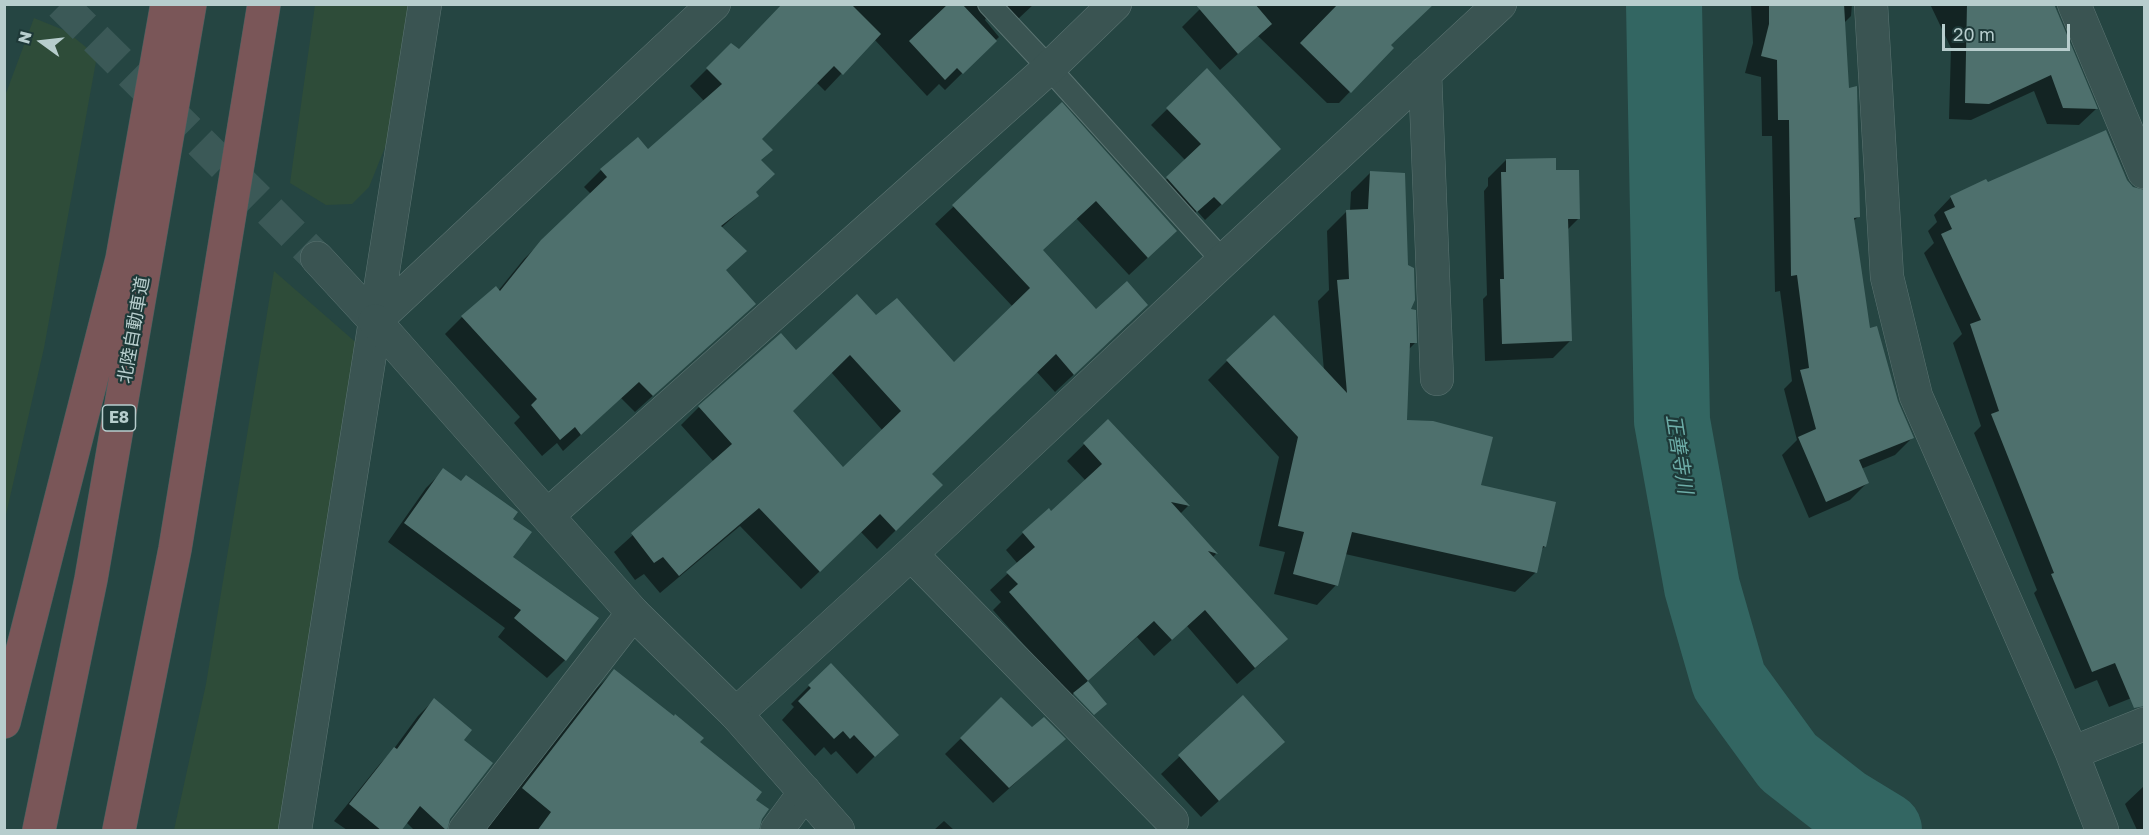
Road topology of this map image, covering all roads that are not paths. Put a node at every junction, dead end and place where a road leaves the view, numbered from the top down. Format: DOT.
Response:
graph roads {
  1 [pos="167,4"];
  2 [pos="190,4"];
  3 [pos="264,4"];
  4 [pos="425,4"];
  5 [pos="714,4"];
  6 [pos="989,4"];
  7 [pos="1115,4"];
  8 [pos="1500,4"];
  9 [pos="1871,4"];
  10 [pos="2074,4"];
  11 [pos="1049,68"];
  12 [pos="1425,73"];
  13 [pos="2145,172"];
  14 [pos="317,258"];
  15 [pos="1223,261"];
  16 [pos="375,321"];
  17 [pos="1437,379"];
  18 [pos="548,515"];
  19 [pos="911,554"];
  20 [pos="633,612"];
  21 [pos="736,714"];
  22 [pos="4,722"];
  23 [pos="2145,724"];
  24 [pos="2072,753"];
  25 [pos="805,792"];
  26 [pos="1172,821"];
  27 [pos="39,831"];
  28 [pos="119,831"];
  29 [pos="296,831"];
  30 [pos="465,831"];
  31 [pos="777,831"];
  32 [pos="838,831"];
  33 [pos="2102,831"];
  1 -- 22 [label="highway"];
  2 -- 27 [label="highway, 北陸自動車道 / E8"];
  3 -- 28 [label="highway"];
  4 -- 16 [label="street"];
  5 -- 16 [label="street"];
  6 -- 11 [label="lane"];
  7 -- 11 [label="street"];
  8 -- 12 [label="street"];
  9 -- 24 [label="street"];
  10 -- 13 [label="street"];
  11 -- 15 [label="lane"];
  11 -- 18 [label="street"];
  12 -- 15 [label="street"];
  12 -- 17 [label="street"];
  14 -- 16 [label="street"];
  15 -- 19 [label="street"];
  16 -- 18 [label="street"];
  16 -- 29 [label="street"];
  18 -- 20 [label="street"];
  19 -- 21 [label="street"];
  19 -- 26 [label="street"];
  20 -- 21 [label="street"];
  20 -- 30 [label="street"];
  21 -- 25 [label="street"];
  23 -- 24 [label="street"];
  24 -- 33 [label="street"];
  25 -- 31 [label="street"];
  25 -- 32 [label="street"];
}
